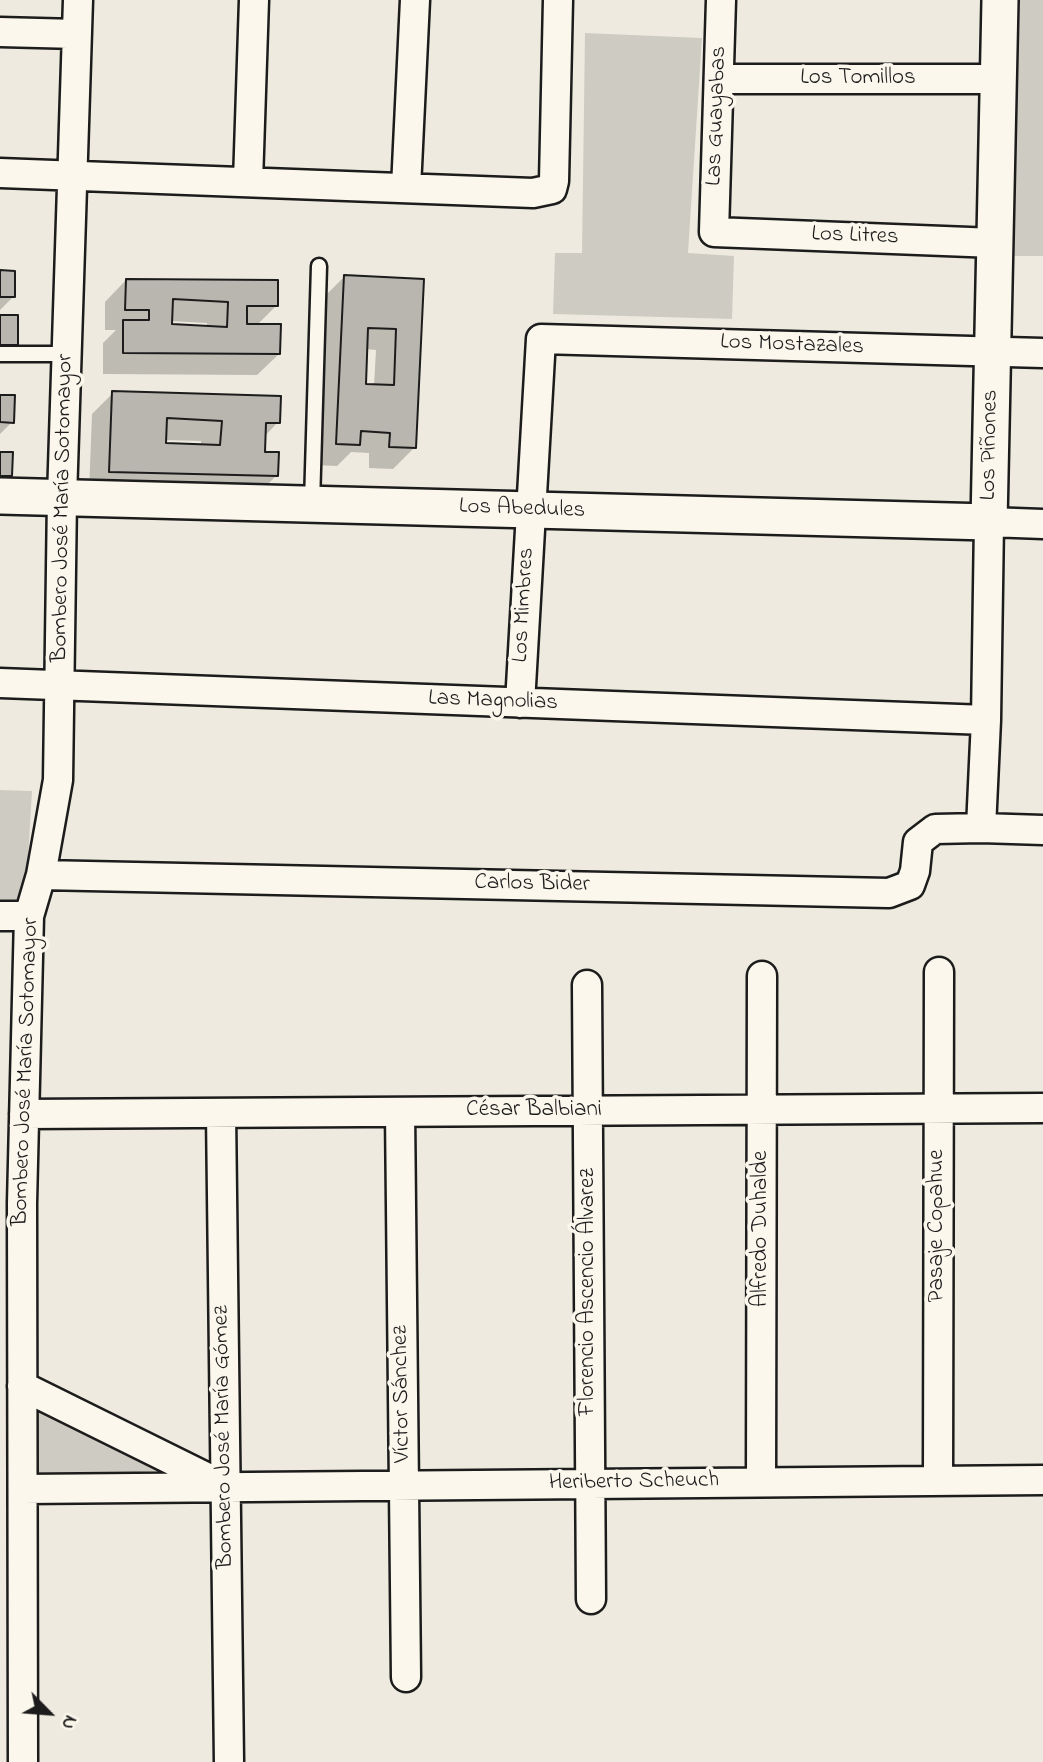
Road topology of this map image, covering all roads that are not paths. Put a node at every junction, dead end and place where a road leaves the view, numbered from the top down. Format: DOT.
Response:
graph roads {
  1 [pos="78,0"];
  2 [pos="254,0"];
  3 [pos="415,0"];
  4 [pos="558,0"];
  5 [pos="722,0"];
  6 [pos="1000,0"];
  7 [pos="0,32"];
  8 [pos="77,34"];
  9 [pos="719,79"];
  10 [pos="997,79"];
  11 [pos="0,173"];
  12 [pos="73,176"];
  13 [pos="248,182"];
  14 [pos="406,188"];
  15 [pos="714,232"];
  16 [pos="995,243"];
  17 [pos="319,266"];
  18 [pos="541,339"];
  19 [pos="993,351"];
  20 [pos="1043,353"];
  21 [pos="0,354"];
  22 [pos="67,355"];
  23 [pos="0,496"];
  24 [pos="62,498"];
  25 [pos="312,504"];
  26 [pos="531,510"];
  27 [pos="989,522"];
  28 [pos="1043,524"];
  29 [pos="0,683"];
  30 [pos="60,685"];
  31 [pos="520,703"];
  32 [pos="986,720"];
  33 [pos="981,828"];
  34 [pos="1043,830"];
  35 [pos="41,875"];
  36 [pos="0,916"];
  37 [pos="29,916"];
  38 [pos="939,972"];
  39 [pos="762,976"];
  40 [pos="587,985"];
  41 [pos="1043,1108"];
  42 [pos="939,1109"];
  43 [pos="762,1110"];
  44 [pos="588,1111"];
  45 [pos="400,1112"];
  46 [pos="221,1113"];
  47 [pos="24,1114"];
  48 [pos="11,1184"];
  49 [pos="15,1374"];
  50 [pos="1043,1479"];
  51 [pos="938,1480"];
  52 [pos="761,1482"];
  53 [pos="591,1484"];
  54 [pos="404,1485"];
  55 [pos="226,1487"];
  56 [pos="23,1489"];
  57 [pos="11,1584"];
  58 [pos="592,1599"];
  59 [pos="407,1677"];
  60 [pos="23,1762"];
  61 [pos="229,1762"];
  1 -- 8 [label="street, Bombero José María Sotomayor"];
  2 -- 13 [label="street"];
  3 -- 14 [label="street"];
  4 -- 14 [label="street"];
  5 -- 9 [label="street, Las Guayabas"];
  6 -- 10 [label="street, Los Piñones"];
  7 -- 8 [label="street"];
  8 -- 12 [label="street, Bombero José María Sotomayor"];
  9 -- 10 [label="street, Los Tomillos"];
  9 -- 15 [label="street, Las Guayabas"];
  10 -- 16 [label="street, Los Piñones"];
  11 -- 12 [label="street"];
  12 -- 13 [label="street"];
  12 -- 22 [label="street, Bombero José María Sotomayor"];
  13 -- 14 [label="street"];
  15 -- 16 [label="street, Los Litres"];
  16 -- 19 [label="street, Los Piñones"];
  17 -- 25 [label="lane"];
  18 -- 19 [label="street, Los Mostazales"];
  18 -- 26 [label="street, Los Mimbres"];
  19 -- 20 [label="street, Los Mostazales"];
  19 -- 27 [label="street, Los Piñones"];
  21 -- 22 [label="lane"];
  22 -- 24 [label="street, Bombero José María Sotomayor"];
  23 -- 24 [label="street, Los Abedules"];
  24 -- 25 [label="street, Los Abedules"];
  24 -- 30 [label="street, Bombero José María Sotomayor"];
  25 -- 26 [label="street, Los Abedules"];
  26 -- 27 [label="street, Los Abedules"];
  26 -- 31 [label="street, Los Mimbres"];
  27 -- 28 [label="street, Los Abedules"];
  27 -- 32 [label="street, Los Piñones"];
  29 -- 30 [label="street, Las Magnolias"];
  30 -- 31 [label="street, Las Magnolias"];
  30 -- 35 [label="street, Bombero José María Sotomayor"];
  31 -- 32 [label="street, Las Magnolias"];
  32 -- 33 [label="street, Los Piñones"];
  33 -- 34 [label="street"];
  33 -- 35 [label="street, Carlos Bider"];
  35 -- 37 [label="street, Bombero José María Sotomayor"];
  36 -- 37 [label="street"];
  37 -- 47 [label="street, Bombero José María Sotomayor"];
  38 -- 42 [label="street, Pasaje Copahue"];
  39 -- 43 [label="street, Alfredo Duhalde"];
  40 -- 44 [label="street, Florencio Ascencio Álvarez"];
  41 -- 42 [label="street, César Balbiani"];
  42 -- 43 [label="street, César Balbiani"];
  42 -- 51 [label="street, Pasaje Copahue"];
  43 -- 44 [label="street, César Balbiani"];
  43 -- 52 [label="street, Alfredo Duhalde"];
  44 -- 45 [label="street, César Balbiani"];
  44 -- 53 [label="street, Florencio Ascencio Álvarez"];
  45 -- 46 [label="street, César Balbiani"];
  45 -- 54 [label="street, Víctor Sánchez"];
  46 -- 47 [label="street, César Balbiani"];
  46 -- 55 [label="street, Bombero José María Gómez"];
  47 -- 48 [label="street, Bombero José María Sotomayor"];
  48 -- 49 [label="street, Bombero José María Sotomayor"];
  49 -- 55 [label="street, Heriberto Scheuch"];
  49 -- 56 [label="street, Bombero José María Sotomayor"];
  50 -- 51 [label="street, Heriberto Scheuch"];
  51 -- 52 [label="street, Heriberto Scheuch"];
  52 -- 53 [label="street, Heriberto Scheuch"];
  53 -- 54 [label="street, Heriberto Scheuch"];
  53 -- 58 [label="street, Florencio Ascencio Álvarez"];
  54 -- 55 [label="street, Heriberto Scheuch"];
  54 -- 59 [label="street, Víctor Sánchez"];
  55 -- 56 [label="street, Heriberto Scheuch"];
  55 -- 61 [label="street, Bombero José María Gómez"];
  56 -- 57 [label="street, Bombero José María Sotomayor"];
  57 -- 60 [label="street, Bombero José María Sotomayor"];
}
